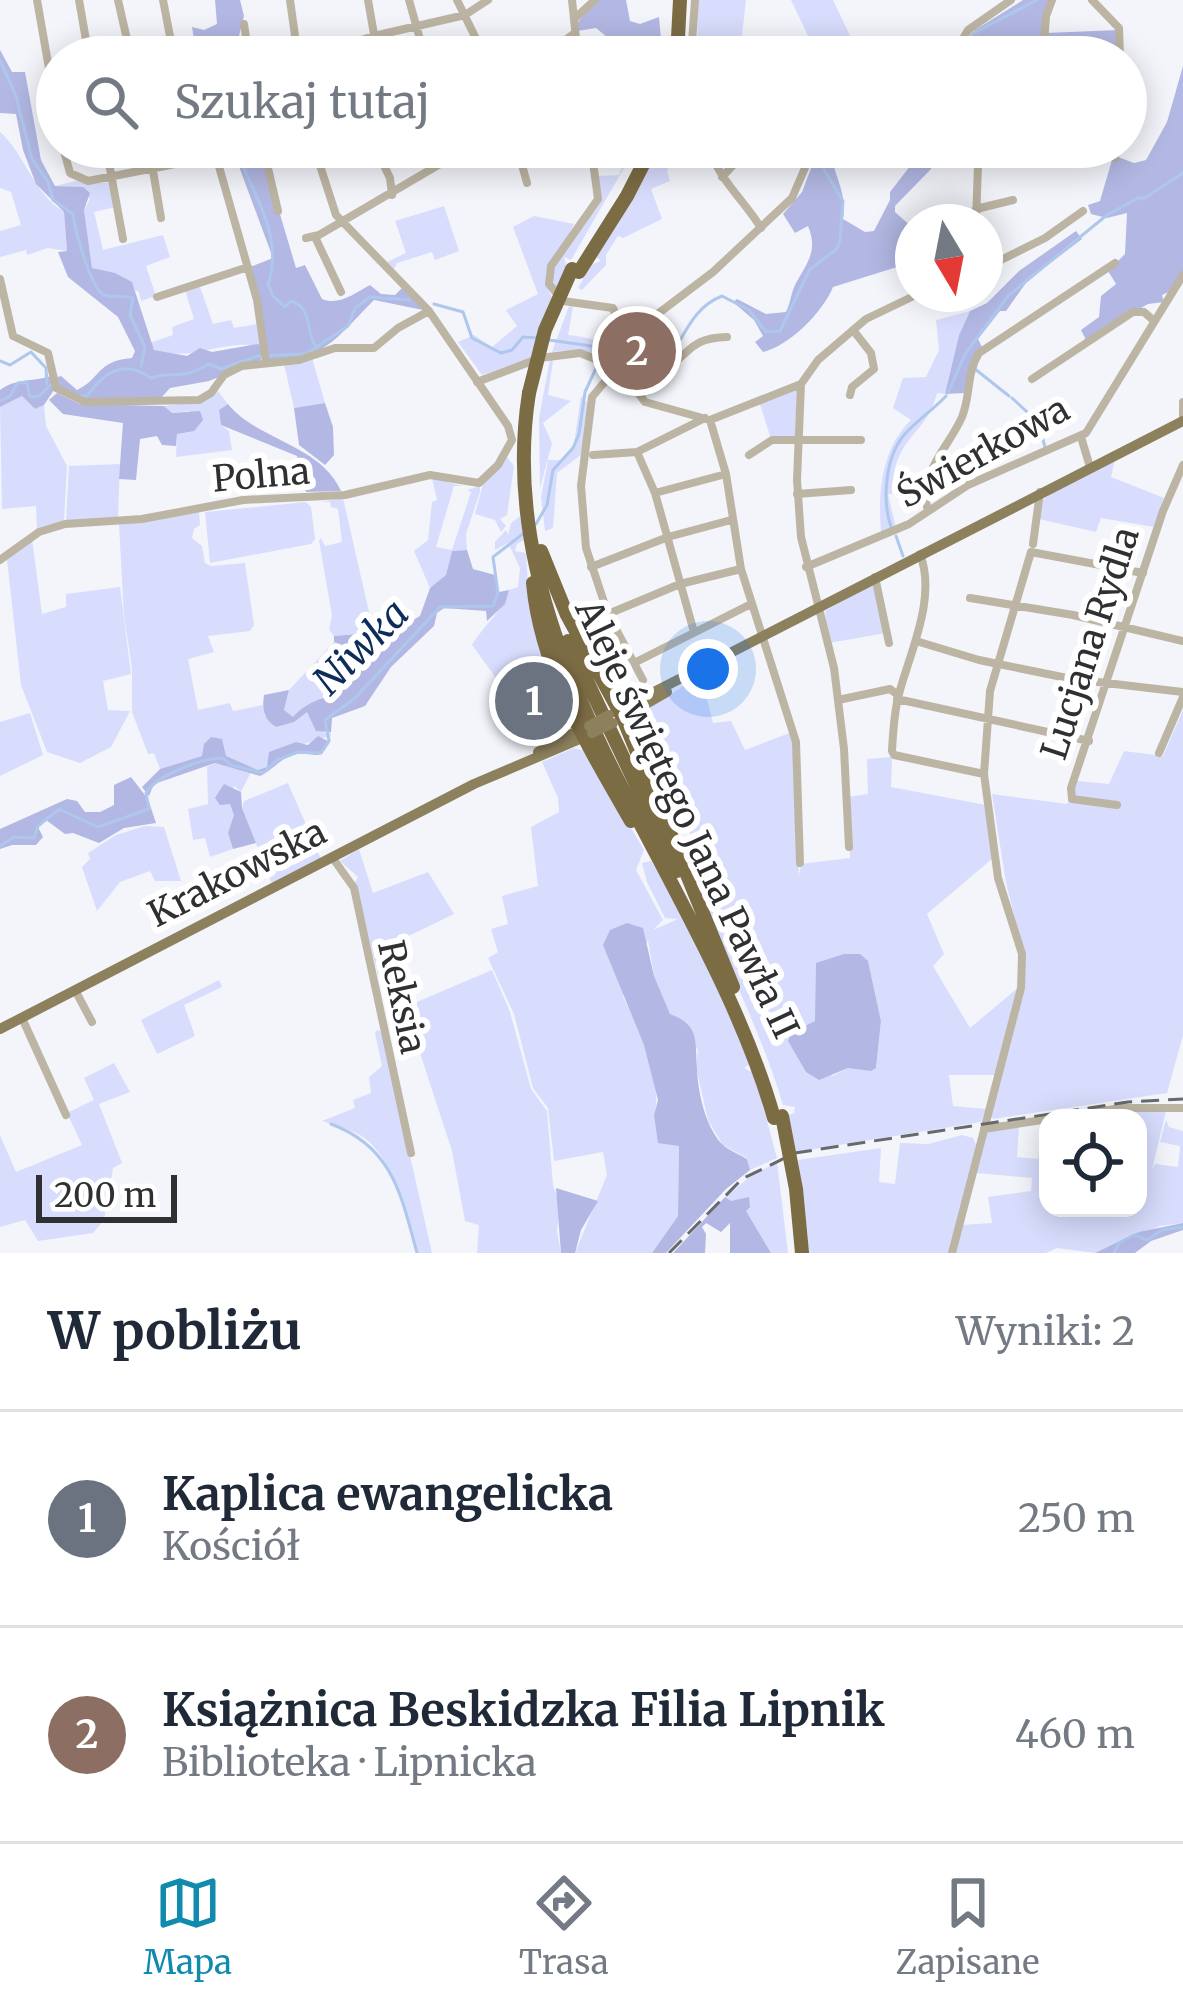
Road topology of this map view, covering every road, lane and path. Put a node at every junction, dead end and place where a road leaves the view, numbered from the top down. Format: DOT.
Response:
graph roads {
  1 [pos="37,0"];
  2 [pos="79,0"];
  3 [pos="118,0"];
  4 [pos="163,0"];
  5 [pos="290,0"];
  6 [pos="368,0"];
  7 [pos="409,0"];
  8 [pos="458,0"];
  9 [pos="488,0"];
  10 [pos="572,0"];
  11 [pos="595,0"];
  12 [pos="676,0"];
  13 [pos="695,0"];
  14 [pos="1011,0"];
  15 [pos="1052,0"];
  16 [pos="1092,0"];
  17 [pos="465,15"];
  18 [pos="574,19"];
  19 [pos="244,24"];
  20 [pos="415,27"];
  21 [pos="575,33"];
  22 [pos="43,36"];
  23 [pos="85,36"];
  24 [pos="126,36"];
  25 [pos="170,36"];
  26 [pos="246,36"];
  27 [pos="298,36"];
  28 [pos="374,36"];
  29 [pos="418,36"];
  30 [pos="475,36"];
  31 [pos="571,36"];
  32 [pos="575,36"];
  33 [pos="674,36"];
  34 [pos="692,36"];
  35 [pos="964,36"];
  36 [pos="1046,36"];
  37 [pos="1119,36"];
  38 [pos="67,168"];
  39 [pos="110,168"];
  40 [pos="158,168"];
  41 [pos="219,168"];
  42 [pos="268,168"];
  43 [pos="321,168"];
  44 [pos="384,168"];
  45 [pos="435,168"];
  46 [pos="523,168"];
  47 [pos="594,168"];
  48 [pos="636,168"];
  49 [pos="718,168"];
  50 [pos="730,168"];
  51 [pos="806,168"];
  52 [pos="979,168"];
  53 [pos="153,169"];
  54 [pos="112,177"];
  55 [pos="722,177"];
  56 [pos="527,183"];
  57 [pos="392,194"];
  58 [pos="1013,200"];
  59 [pos="976,204"];
  60 [pos="997,204"];
  61 [pos="278,211"];
  62 [pos="1083,211"];
  63 [pos="160,218"];
  64 [pos="342,222"];
  65 [pos="761,228"];
  66 [pos="123,239"];
  67 [pos="1003,259"];
  68 [pos="1115,263"];
  69 [pos="248,267"];
  70 [pos="1183,275"];
  71 [pos="0,279"];
  72 [pos="341,292"];
  73 [pos="157,297"];
  74 [pos="895,304"];
  75 [pos="430,310"];
  76 [pos="1153,320"];
  77 [pos="853,330"];
  78 [pos="727,337"];
  79 [pos="265,356"];
  80 [pos="623,361"];
  81 [pos="1032,379"];
  82 [pos="477,382"];
  83 [pos="801,384"];
  84 [pos="850,395"];
  85 [pos="1183,402"];
  86 [pos="708,419"];
  87 [pos="1183,419"];
  88 [pos="1081,437"];
  89 [pos="861,440"];
  90 [pos="798,441"];
  91 [pos="637,452"];
  92 [pos="592,455"];
  93 [pos="749,455"];
  94 [pos="1183,465"];
  95 [pos="1090,467"];
  96 [pos="726,474"];
  97 [pos="851,490"];
  98 [pos="1040,492"];
  99 [pos="655,494"];
  100 [pos="797,494"];
  101 [pos="928,511"];
  102 [pos="731,520"];
  103 [pos="668,537"];
  104 [pos="536,541"];
  105 [pos="1033,547"];
  106 [pos="920,554"];
  107 [pos="0,560"];
  108 [pos="590,567"];
  109 [pos="806,567"];
  110 [pos="740,569"];
  111 [pos="1143,573"];
  112 [pos="875,577"];
  113 [pos="680,584"];
  114 [pos="970,598"];
  115 [pos="751,604"];
  116 [pos="818,608"];
  117 [pos="1017,608"];
  118 [pos="608,614"];
  119 [pos="1124,626"];
  120 [pos="694,632"];
  121 [pos="762,637"];
  122 [pos="916,641"];
  123 [pos="1183,641"];
  124 [pos="889,644"];
  125 [pos="998,661"];
  126 [pos="634,663"];
  127 [pos="643,680"];
  128 [pos="1105,684"];
  129 [pos="1183,695"];
  130 [pos="898,697"];
  131 [pos="838,700"];
  132 [pos="616,716"];
  133 [pos="986,718"];
  134 [pos="586,732"];
  135 [pos="1089,741"];
  136 [pos="1159,753"];
  137 [pos="985,774"];
  138 [pos="1117,805"];
  139 [pos="849,848"];
  140 [pos="332,857"];
  141 [pos="800,863"];
  142 [pos="686,910"];
  143 [pos="734,987"];
  144 [pos="75,990"];
  145 [pos="22,1018"];
  146 [pos="92,1022"];
  147 [pos="0,1029"];
  148 [pos="1183,1108"];
  149 [pos="1114,1109"];
  150 [pos="66,1114"];
  151 [pos="778,1117"];
  152 [pos="1039,1120"];
  153 [pos="983,1129"];
  154 [pos="411,1153"];
  155 [pos="798,1253"];
  156 [pos="952,1253"];
  1 -- 22 [label="street"];
  2 -- 23 [label="street"];
  3 -- 24 [label="street"];
  4 -- 25 [label="street"];
  5 -- 27 [label="street"];
  6 -- 28 [label="street"];
  7 -- 20 [label="street"];
  8 -- 17 [label="street"];
  9 -- 17 [label="street"];
  10 -- 18 [label="street"];
  11 -- 18 [label="street"];
  12 -- 33 [label="highway"];
  13 -- 34 [label="street"];
  14 -- 35 [label="street"];
  15 -- 36 [label="street"];
  16 -- 37 [label="street"];
  17 -- 20 [label="street"];
  17 -- 30 [label="street"];
  18 -- 21 [label="street"];
  19 -- 26 [label="street"];
  20 -- 28 [label="street"];
  20 -- 29 [label="street"];
  21 -- 31 [label="street"];
  21 -- 32 [label="street"];
  38 -- 54 [label="street"];
  39 -- 54 [label="street"];
  40 -- 53 [label="street"];
  41 -- 69 [label="street"];
  42 -- 61 [label="street"];
  43 -- 64 [label="street"];
  44 -- 57 [label="street"];
  45 -- 57 [label="street"];
  46 -- 56 [label="street"];
  47 -- 80 [label="street"];
  48 -- 104 [label="highway, Aleje świętego Jana Pawła II, bridge"];
  49 -- 55 [label="street"];
  50 -- 55 [label="street"];
  51 -- 65 [label="street"];
  52 -- 59 [label="street"];
  53 -- 54 [label="street"];
  53 -- 63 [label="street"];
  54 -- 66 [label="street"];
  55 -- 65 [label="street"];
  57 -- 64 [label="street"];
  58 -- 60 [label="street"];
  62 -- 67 [label="street"];
  64 -- 72 [label="street"];
  64 -- 75 [label="street"];
  65 -- 80 [label="street"];
  68 -- 101 [label="street"];
  69 -- 73 [label="street"];
  69 -- 79 [label="street"];
  70 -- 76 [label="street, Świerkowa"];
  71 -- 79 [label="street"];
  74 -- 77 [label="street"];
  75 -- 79 [label="street"];
  75 -- 82 [label="street"];
  76 -- 81 [label="street"];
  76 -- 88 [label="street, Świerkowa"];
  77 -- 83 [label="street"];
  77 -- 84 [label="street"];
  78 -- 80 [label="street"];
  80 -- 82 [label="street"];
  80 -- 86 [label="street"];
  80 -- 108 [label="street"];
  82 -- 107 [label="street, Polna"];
  83 -- 86 [label="street"];
  83 -- 90 [label="street"];
  85 -- 87 [label="street"];
  86 -- 91 [label="street"];
  86 -- 96 [label="street"];
  87 -- 95 [label="main road, Krakowska"];
  88 -- 95 [label="street"];
  88 -- 101 [label="street, Świerkowa"];
  89 -- 90 [label="street"];
  90 -- 93 [label="street"];
  90 -- 100 [label="street"];
  91 -- 92 [label="street"];
  91 -- 99 [label="street"];
  94 -- 111 [label="street, Lucjana Rydla"];
  95 -- 98 [label="main road, Krakowska"];
  96 -- 99 [label="street"];
  96 -- 102 [label="street"];
  97 -- 100 [label="street"];
  98 -- 105 [label="street"];
  98 -- 106 [label="main road, Krakowska"];
  99 -- 103 [label="street"];
  100 -- 109 [label="street"];
  101 -- 109 [label="street, Świerkowa"];
  102 -- 103 [label="street"];
  102 -- 110 [label="street"];
  103 -- 108 [label="street"];
  103 -- 113 [label="street"];
  104 -- 132 [label="highway"];
  104 -- 134 [label="highway"];
  104 -- 142 [label="highway, Aleje świętego Jana Pawła II"];
  104 -- 143 [label="highway, Aleje świętego Jana Pawła II"];
  105 -- 111 [label="street"];
  105 -- 117 [label="street"];
  106 -- 112 [label="main road, Krakowska"];
  106 -- 122 [label="street"];
  108 -- 118 [label="street"];
  109 -- 116 [label="street"];
  110 -- 113 [label="street"];
  110 -- 115 [label="street"];
  111 -- 119 [label="street, Lucjana Rydla"];
  112 -- 116 [label="main road, Krakowska"];
  112 -- 124 [label="street"];
  113 -- 118 [label="street"];
  113 -- 120 [label="street"];
  114 -- 117 [label="street"];
  115 -- 120 [label="street"];
  115 -- 121 [label="street"];
  116 -- 121 [label="main road, Krakowska"];
  116 -- 131 [label="street"];
  117 -- 119 [label="street"];
  117 -- 125 [label="street"];
  118 -- 126 [label="street"];
  119 -- 123 [label="street"];
  119 -- 128 [label="street, Lucjana Rydla"];
  120 -- 126 [label="street"];
  121 -- 132 [label="main road, Krakowska"];
  121 -- 141 [label="street"];
  122 -- 125 [label="street"];
  122 -- 130 [label="street"];
  125 -- 128 [label="street"];
  125 -- 133 [label="street"];
  126 -- 127 [label="street"];
  128 -- 129 [label="street"];
  128 -- 135 [label="street, Lucjana Rydla"];
  129 -- 136 [label="street"];
  130 -- 131 [label="street"];
  130 -- 133 [label="street"];
  130 -- 137 [label="street"];
  131 -- 139 [label="street"];
  132 -- 134 [label="main road, Krakowska, bridge"];
  132 -- 143 [label="highway"];
  133 -- 135 [label="street"];
  133 -- 137 [label="street"];
  134 -- 140 [label="main road, Krakowska"];
  134 -- 142 [label="highway"];
  135 -- 138 [label="street, Lucjana Rydla"];
  137 -- 153 [label="street"];
  140 -- 144 [label="main road, Krakowska"];
  140 -- 154 [label="street, Reksia"];
  142 -- 151 [label="highway, Aleje świętego Jana Pawła II"];
  143 -- 151 [label="highway, Aleje świętego Jana Pawła II"];
  144 -- 145 [label="main road, Krakowska"];
  144 -- 146 [label="street"];
  145 -- 147 [label="main road, Krakowska"];
  145 -- 150 [label="street"];
  148 -- 149 [label="street"];
  151 -- 155 [label="highway, Aleje świętego Jana Pawła II, bridge"];
  152 -- 153 [label="street"];
  153 -- 156 [label="street"];
}
